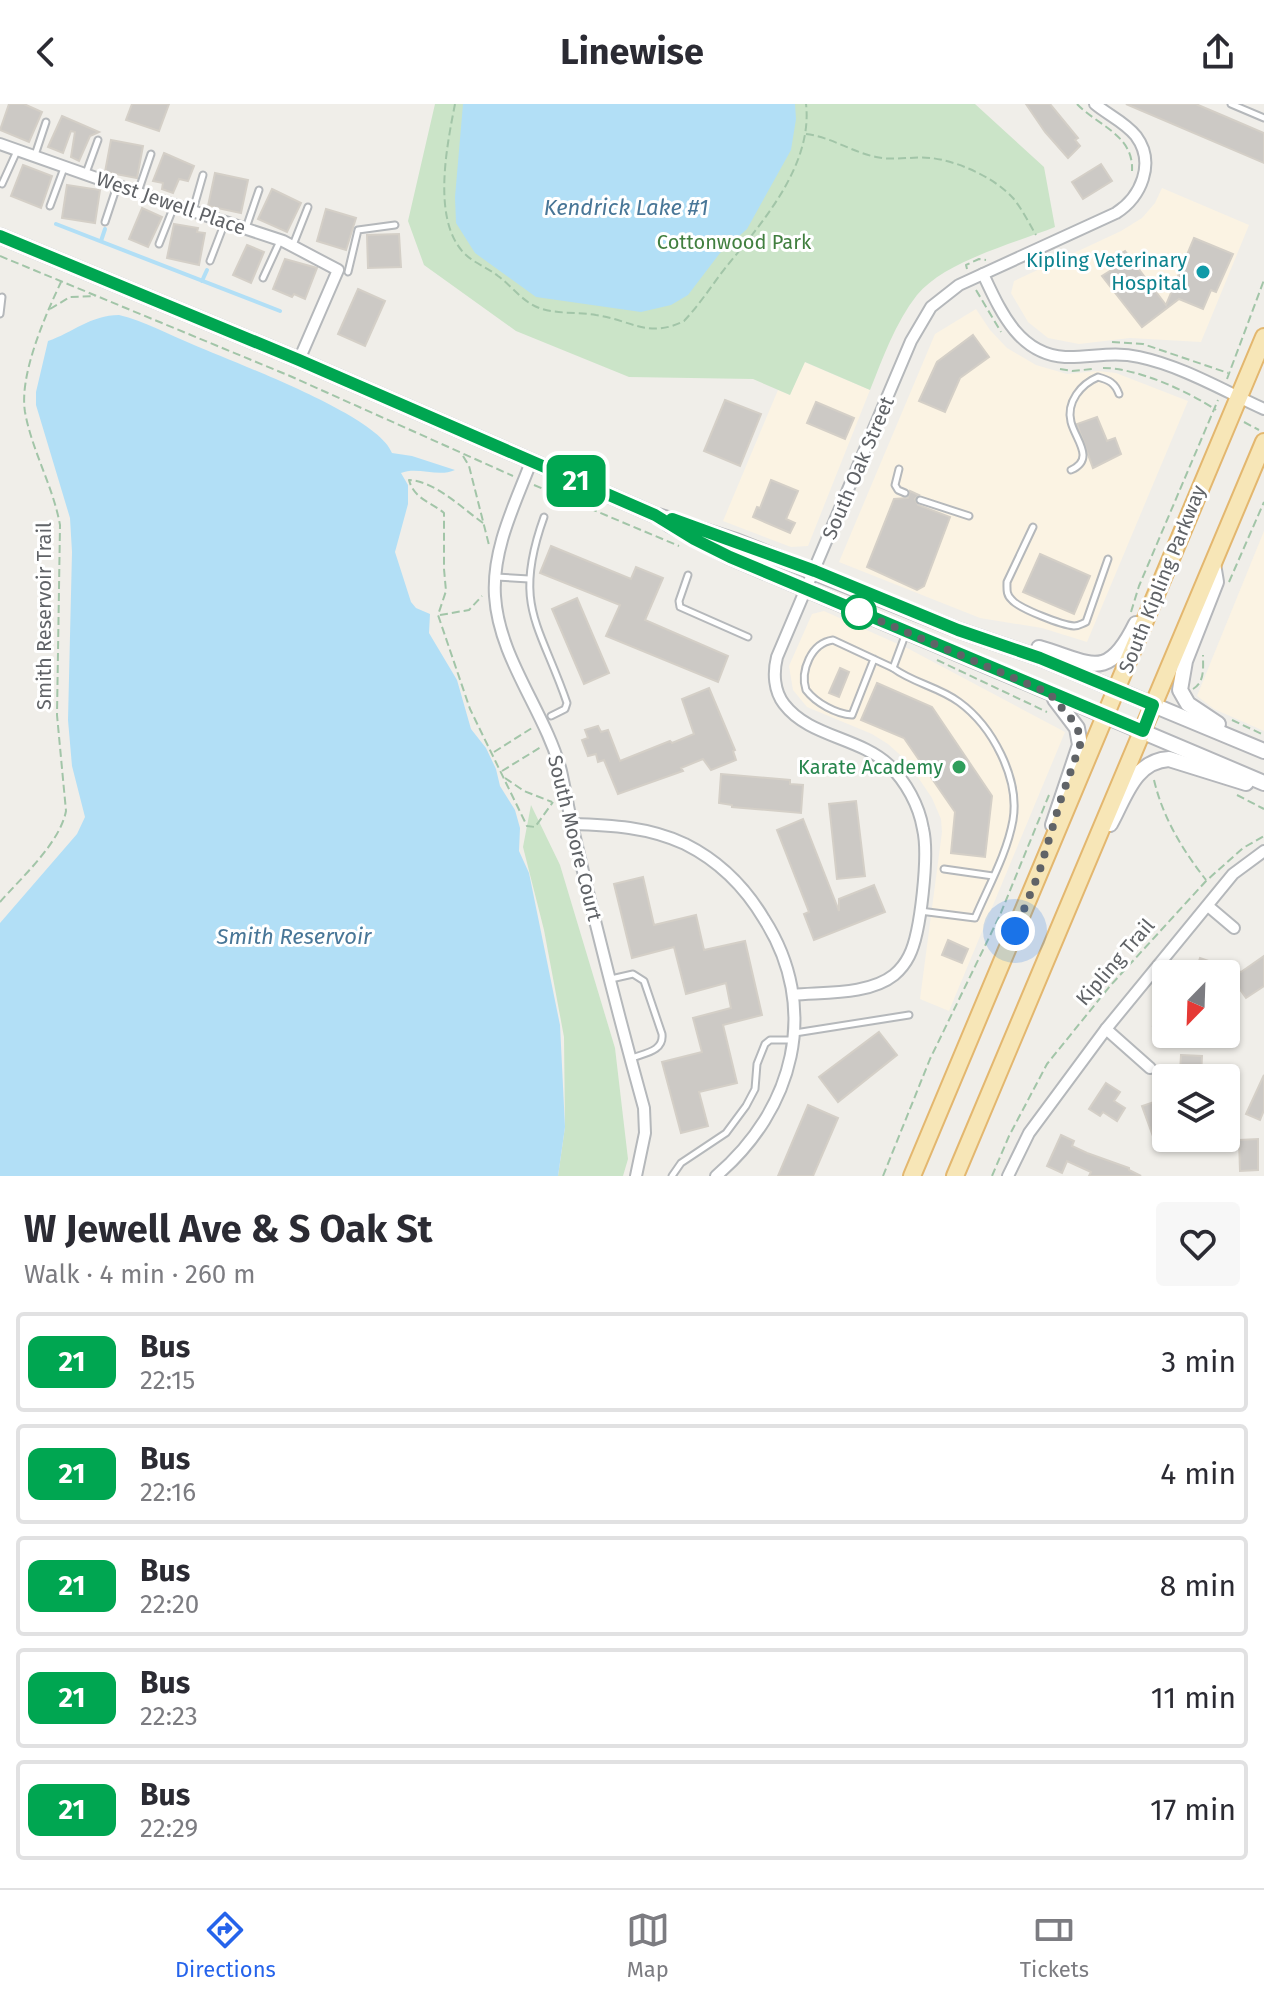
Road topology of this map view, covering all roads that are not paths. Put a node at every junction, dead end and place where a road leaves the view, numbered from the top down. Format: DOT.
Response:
graph roads {
  1 [pos="1095,104"];
  2 [pos="1231,104"];
  3 [pos="1264,118"];
  4 [pos="46,122"];
  5 [pos="98,140"];
  6 [pos="0,144"];
  7 [pos="18,150"];
  8 [pos="151,154"];
  9 [pos="35,156"];
  10 [pos="64,167"];
  11 [pos="85,174"];
  12 [pos="203,175"];
  13 [pos="2,184"];
  14 [pos="117,185"];
  15 [pos="259,190"];
  16 [pos="138,193"];
  17 [pos="174,205"];
  18 [pos="50,206"];
  19 [pos="308,207"];
  20 [pos="193,211"];
  21 [pos="225,221"];
  22 [pos="105,222"];
  23 [pos="395,225"];
  24 [pos="246,229"];
  25 [pos="0,236"];
  26 [pos="280,240"];
  27 [pos="159,244"];
  28 [pos="293,246"];
  29 [pos="210,261"];
  30 [pos="343,271"];
  31 [pos="983,274"];
  32 [pos="263,278"];
  33 [pos="2,297"];
  34 [pos="0,314"];
  35 [pos="1264,337"];
  36 [pos="299,360"];
  37 [pos="1119,394"];
  38 [pos="1237,397"];
  39 [pos="1264,409"];
  40 [pos="1264,442"];
  41 [pos="531,462"];
  42 [pos="899,469"];
  43 [pos="1071,470"];
  44 [pos="905,493"];
  45 [pos="920,500"];
  46 [pos="655,515"];
  47 [pos="969,516"];
  48 [pos="544,517"];
  49 [pos="1033,527"];
  50 [pos="1174,549"];
  51 [pos="1108,559"];
  52 [pos="1213,564"];
  53 [pos="815,571"];
  54 [pos="688,575"];
  55 [pos="529,579"];
  56 [pos="495,580"];
  57 [pos="807,589"];
  58 [pos="906,632"];
  59 [pos="976,636"];
  60 [pos="748,637"];
  61 [pos="874,659"];
  62 [pos="893,668"];
  63 [pos="1116,689"];
  64 [pos="1049,693"];
  65 [pos="1153,705"];
  66 [pos="1105,716"];
  67 [pos="546,720"];
  68 [pos="1143,731"];
  69 [pos="1262,750"];
  70 [pos="1264,785"];
  71 [pos="571,824"];
  72 [pos="1264,851"];
  73 [pos="944,869"];
  74 [pos="1039,873"];
  75 [pos="993,876"];
  76 [pos="1080,881"];
  77 [pos="1208,906"];
  78 [pos="919,911"];
  79 [pos="1234,928"];
  80 [pos="611,979"];
  81 [pos="793,995"];
  82 [pos="909,1015"];
  83 [pos="1106,1029"];
  84 [pos="794,1036"];
  85 [pos="631,1058"];
  86 [pos="1150,1068"];
  87 [pos="636,1176"];
  88 [pos="672,1176"];
  89 [pos="716,1176"];
  90 [pos="912,1176"];
  91 [pos="955,1176"];
  92 [pos="1008,1176"];
  1 -- 31 [label="street, South Oak Street"];
  2 -- 3 [label="lane"];
  4 -- 9 [label="lane"];
  5 -- 11 [label="lane"];
  6 -- 7 [label="street, West Jewell Place"];
  7 -- 9 [label="street, West Jewell Place"];
  7 -- 13 [label="lane"];
  8 -- 16 [label="lane"];
  9 -- 10 [label="street, West Jewell Place"];
  10 -- 11 [label="street, West Jewell Place"];
  10 -- 18 [label="lane"];
  11 -- 14 [label="street, West Jewell Place"];
  12 -- 20 [label="lane"];
  14 -- 16 [label="street, West Jewell Place"];
  14 -- 22 [label="lane"];
  15 -- 24 [label="lane"];
  16 -- 17 [label="street, West Jewell Place"];
  17 -- 20 [label="street, West Jewell Place"];
  17 -- 27 [label="lane"];
  19 -- 28 [label="lane"];
  20 -- 21 [label="street, West Jewell Place"];
  21 -- 24 [label="street, West Jewell Place"];
  21 -- 29 [label="lane"];
  23 -- 30 [label="lane"];
  24 -- 26 [label="street, West Jewell Place"];
  25 -- 36 [label="main road"];
  26 -- 28 [label="street, West Jewell Place"];
  26 -- 32 [label="lane"];
  28 -- 30 [label="street, West Jewell Place"];
  30 -- 36 [label="street"];
  31 -- 38 [label="street"];
  31 -- 53 [label="street, South Oak Street"];
  33 -- 34 [label="lane"];
  35 -- 38 [label="main road, South Kipling Parkway"];
  36 -- 41 [label="main road"];
  37 -- 43 [label="lane"];
  38 -- 39 [label="street"];
  38 -- 50 [label="main road, South Kipling Parkway"];
  40 -- 52 [label="main road, South Kipling Parkway"];
  41 -- 46 [label="main road"];
  41 -- 56 [label="street, South Moore Court"];
  42 -- 44 [label="lane"];
  45 -- 47 [label="lane"];
  46 -- 53 [label="main road"];
  46 -- 57 [label="main road"];
  48 -- 55 [label="lane"];
  49 -- 51 [label="lane"];
  50 -- 59 [label="main road"];
  50 -- 63 [label="main road, South Kipling Parkway"];
  52 -- 65 [label="main road, South Kipling Parkway"];
  52 -- 69 [label="main road"];
  53 -- 57 [label="street, South Oak Street"];
  53 -- 59 [label="main road"];
  54 -- 60 [label="lane"];
  55 -- 56 [label="lane"];
  55 -- 67 [label="lane"];
  56 -- 67 [label="street, South Moore Court"];
  57 -- 58 [label="main road"];
  57 -- 78 [label="street, South Oak Street"];
  58 -- 62 [label="lane"];
  58 -- 64 [label="main road"];
  59 -- 63 [label="main road"];
  61 -- 61 [label="lane"];
  61 -- 62 [label="lane"];
  62 -- 75 [label="lane"];
  63 -- 65 [label="main road"];
  63 -- 66 [label="main road, South Kipling Parkway"];
  64 -- 66 [label="main road"];
  64 -- 74 [label="main road"];
  65 -- 68 [label="main road, South Kipling Parkway"];
  65 -- 69 [label="main road"];
  66 -- 68 [label="main road"];
  66 -- 74 [label="main road, South Kipling Parkway"];
  67 -- 71 [label="street, South Moore Court"];
  68 -- 70 [label="main road"];
  68 -- 76 [label="main road, South Kipling Parkway"];
  70 -- 76 [label="main road"];
  71 -- 80 [label="street, South Moore Court"];
  71 -- 81 [label="street"];
  72 -- 77 [label="street"];
  73 -- 75 [label="lane"];
  74 -- 90 [label="main road, South Kipling Parkway"];
  75 -- 78 [label="lane"];
  76 -- 91 [label="main road, South Kipling Parkway"];
  77 -- 79 [label="street"];
  77 -- 83 [label="street"];
  78 -- 81 [label="street, South Oak Street"];
  80 -- 85 [label="street, South Moore Court"];
  80 -- 85 [label="lane"];
  81 -- 84 [label="street"];
  82 -- 84 [label="lane"];
  83 -- 86 [label="street"];
  83 -- 92 [label="street"];
  84 -- 88 [label="lane"];
  84 -- 89 [label="street"];
  85 -- 87 [label="street, South Moore Court"];
}
